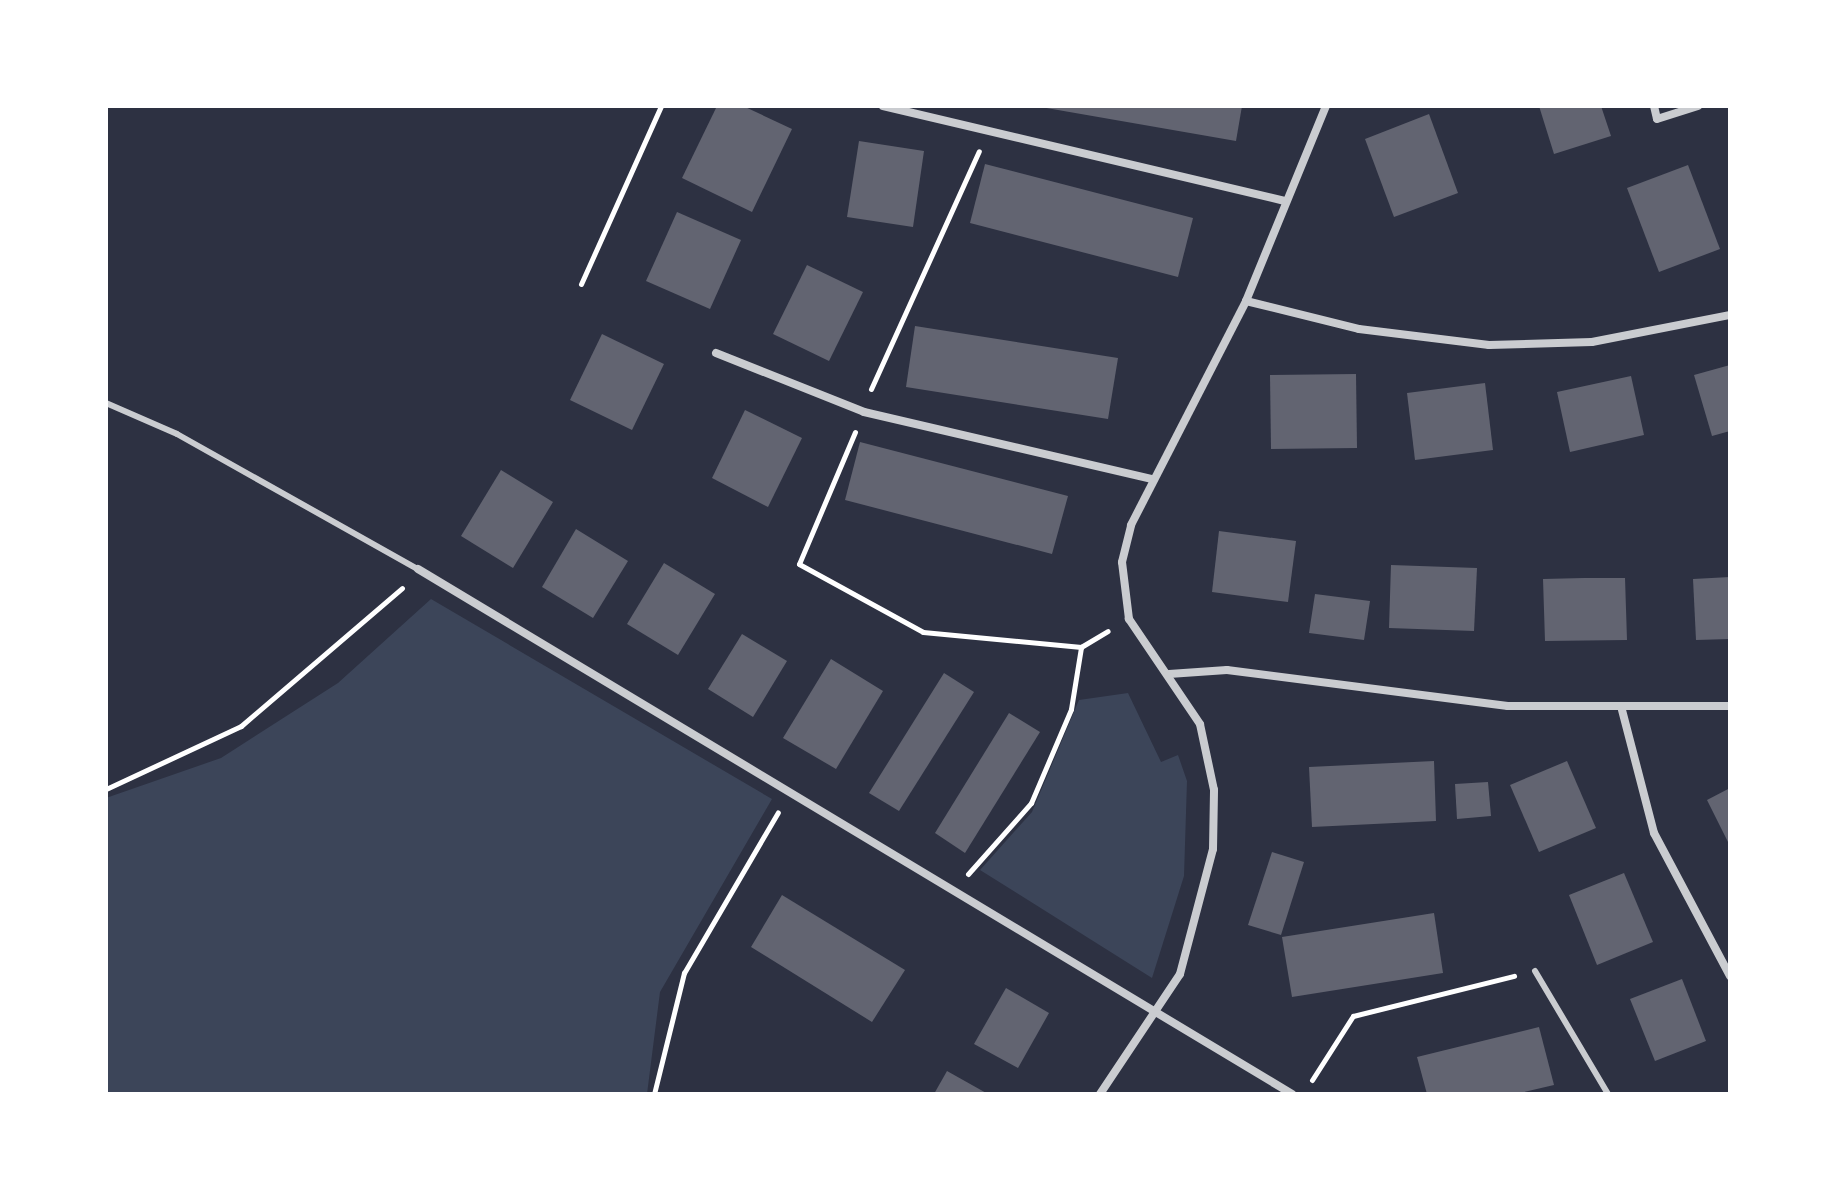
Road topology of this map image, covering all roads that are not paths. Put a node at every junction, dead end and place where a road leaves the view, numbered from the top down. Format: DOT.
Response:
graph roads {
  1 [pos="883,106"];
  2 [pos="1326,106"];
  3 [pos="1654,106"];
  4 [pos="1698,106"];
  5 [pos="1286,201"];
  6 [pos="1246,301"];
  7 [pos="1730,315"];
  8 [pos="716,353"];
  9 [pos="106,403"];
  10 [pos="1152,479"];
  11 [pos="418,569"];
  12 [pos="1169,674"];
  13 [pos="1730,706"];
  14 [pos="1622,710"];
  15 [pos="1535,971"];
  16 [pos="1730,976"];
  17 [pos="1152,1011"];
  18 [pos="1100,1094"];
  19 [pos="1292,1094"];
  20 [pos="1608,1094"];
  1 -- 5 [label="street"];
  2 -- 5 [label="street"];
  3 -- 4 [label="street"];
  5 -- 6 [label="street"];
  6 -- 7 [label="street"];
  6 -- 10 [label="street"];
  8 -- 10 [label="street"];
  9 -- 11 [label="lane"];
  10 -- 12 [label="street"];
  11 -- 17 [label="street"];
  12 -- 14 [label="street"];
  12 -- 17 [label="street"];
  13 -- 14 [label="street"];
  14 -- 16 [label="street"];
  15 -- 20 [label="lane"];
  17 -- 18 [label="street"];
  17 -- 19 [label="street"];
}
